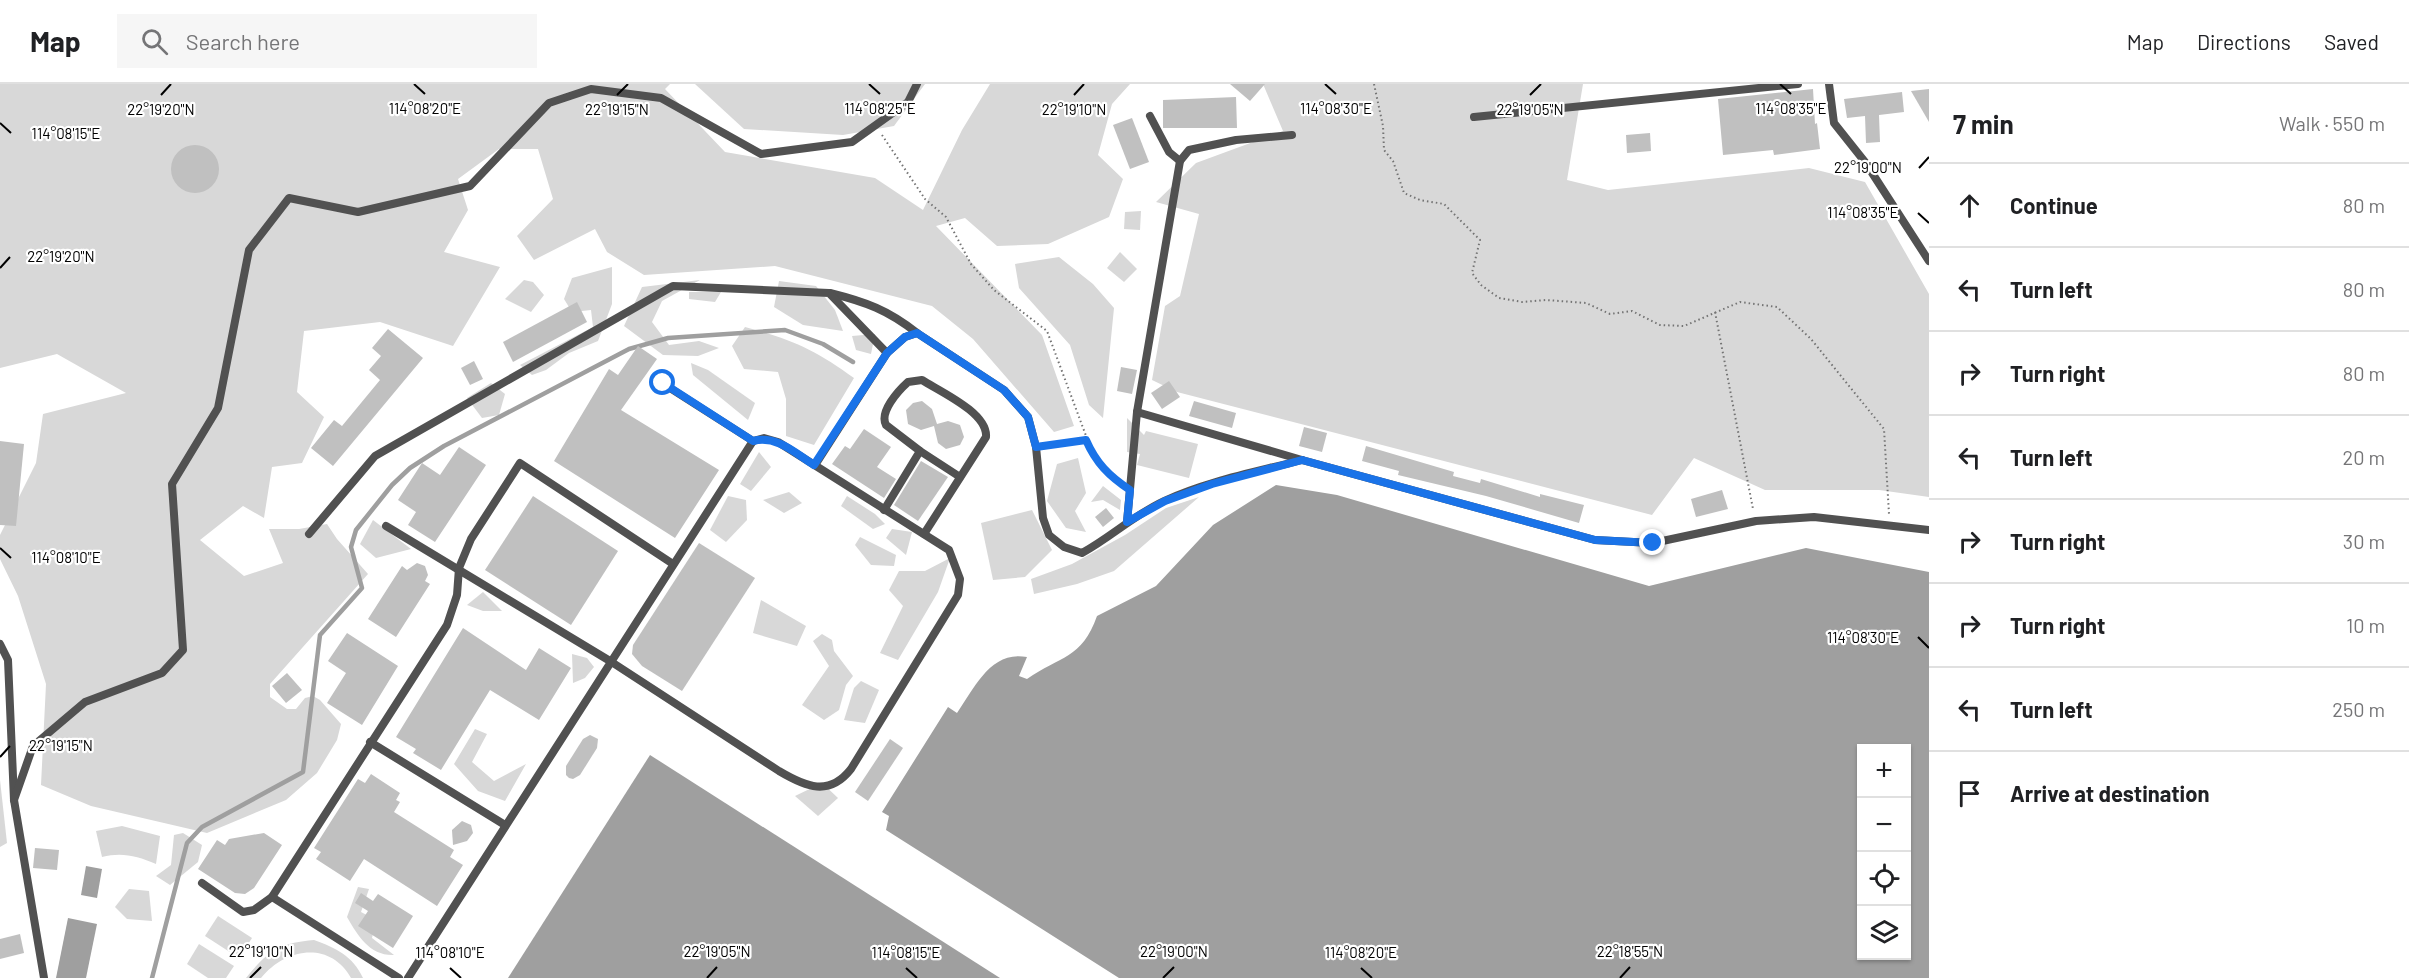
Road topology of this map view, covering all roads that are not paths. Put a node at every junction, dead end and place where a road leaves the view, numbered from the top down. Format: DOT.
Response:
graph roads {
  1 [pos="917,84"];
  2 [pos="1798,84"];
  3 [pos="1829,84"];
  4 [pos="1150,116"];
  5 [pos="1474,117"];
  6 [pos="1292,135"];
  7 [pos="1180,161"];
  8 [pos="1929,261"];
  9 [pos="829,293"];
  10 [pos="917,333"];
  11 [pos="887,353"];
  12 [pos="663,383"];
  13 [pos="1137,412"];
  14 [pos="753,441"];
  15 [pos="920,451"];
  16 [pos="1302,460"];
  17 [pos="814,465"];
  18 [pos="960,477"];
  19 [pos="884,510"];
  20 [pos="1127,522"];
  21 [pos="386,526"];
  22 [pos="1929,530"];
  23 [pos="309,534"];
  24 [pos="924,534"];
  25 [pos="673,564"];
  26 [pos="459,568"];
  27 [pos="0,644"];
  28 [pos="610,662"];
  29 [pos="370,742"];
  30 [pos="15,800"];
  31 [pos="505,825"];
  32 [pos="202,883"];
  33 [pos="272,897"];
  34 [pos="44,978"];
  35 [pos="399,978"];
  36 [pos="408,978"];
  1 -- 30 [label="lane"];
  2 -- 5 [label="lane"];
  3 -- 8 [label="lane"];
  4 -- 7 [label="lane"];
  6 -- 7 [label="lane"];
  7 -- 13 [label="lane"];
  9 -- 10 [label="lane"];
  9 -- 11 [label="lane"];
  9 -- 23 [label="lane"];
  10 -- 11 [label="lane"];
  10 -- 20 [label="lane"];
  11 -- 17 [label="lane"];
  12 -- 14 [label="lane"];
  13 -- 16 [label="lane"];
  13 -- 20 [label="lane"];
  14 -- 17 [label="lane"];
  14 -- 25 [label="lane"];
  15 -- 18 [label="lane"];
  15 -- 18 [label="lane"];
  15 -- 19 [label="lane"];
  16 -- 20 [label="lane"];
  16 -- 22 [label="lane"];
  17 -- 19 [label="lane"];
  18 -- 24 [label="lane"];
  19 -- 24 [label="lane"];
  21 -- 26 [label="lane"];
  24 -- 28 [label="lane"];
  25 -- 26 [label="lane"];
  25 -- 28 [label="lane"];
  26 -- 28 [label="lane"];
  26 -- 29 [label="lane"];
  27 -- 30 [label="lane"];
  28 -- 31 [label="lane"];
  29 -- 31 [label="lane"];
  29 -- 33 [label="lane"];
  30 -- 34 [label="lane"];
  31 -- 36 [label="lane"];
  32 -- 33 [label="lane"];
  33 -- 35 [label="lane"];
}
